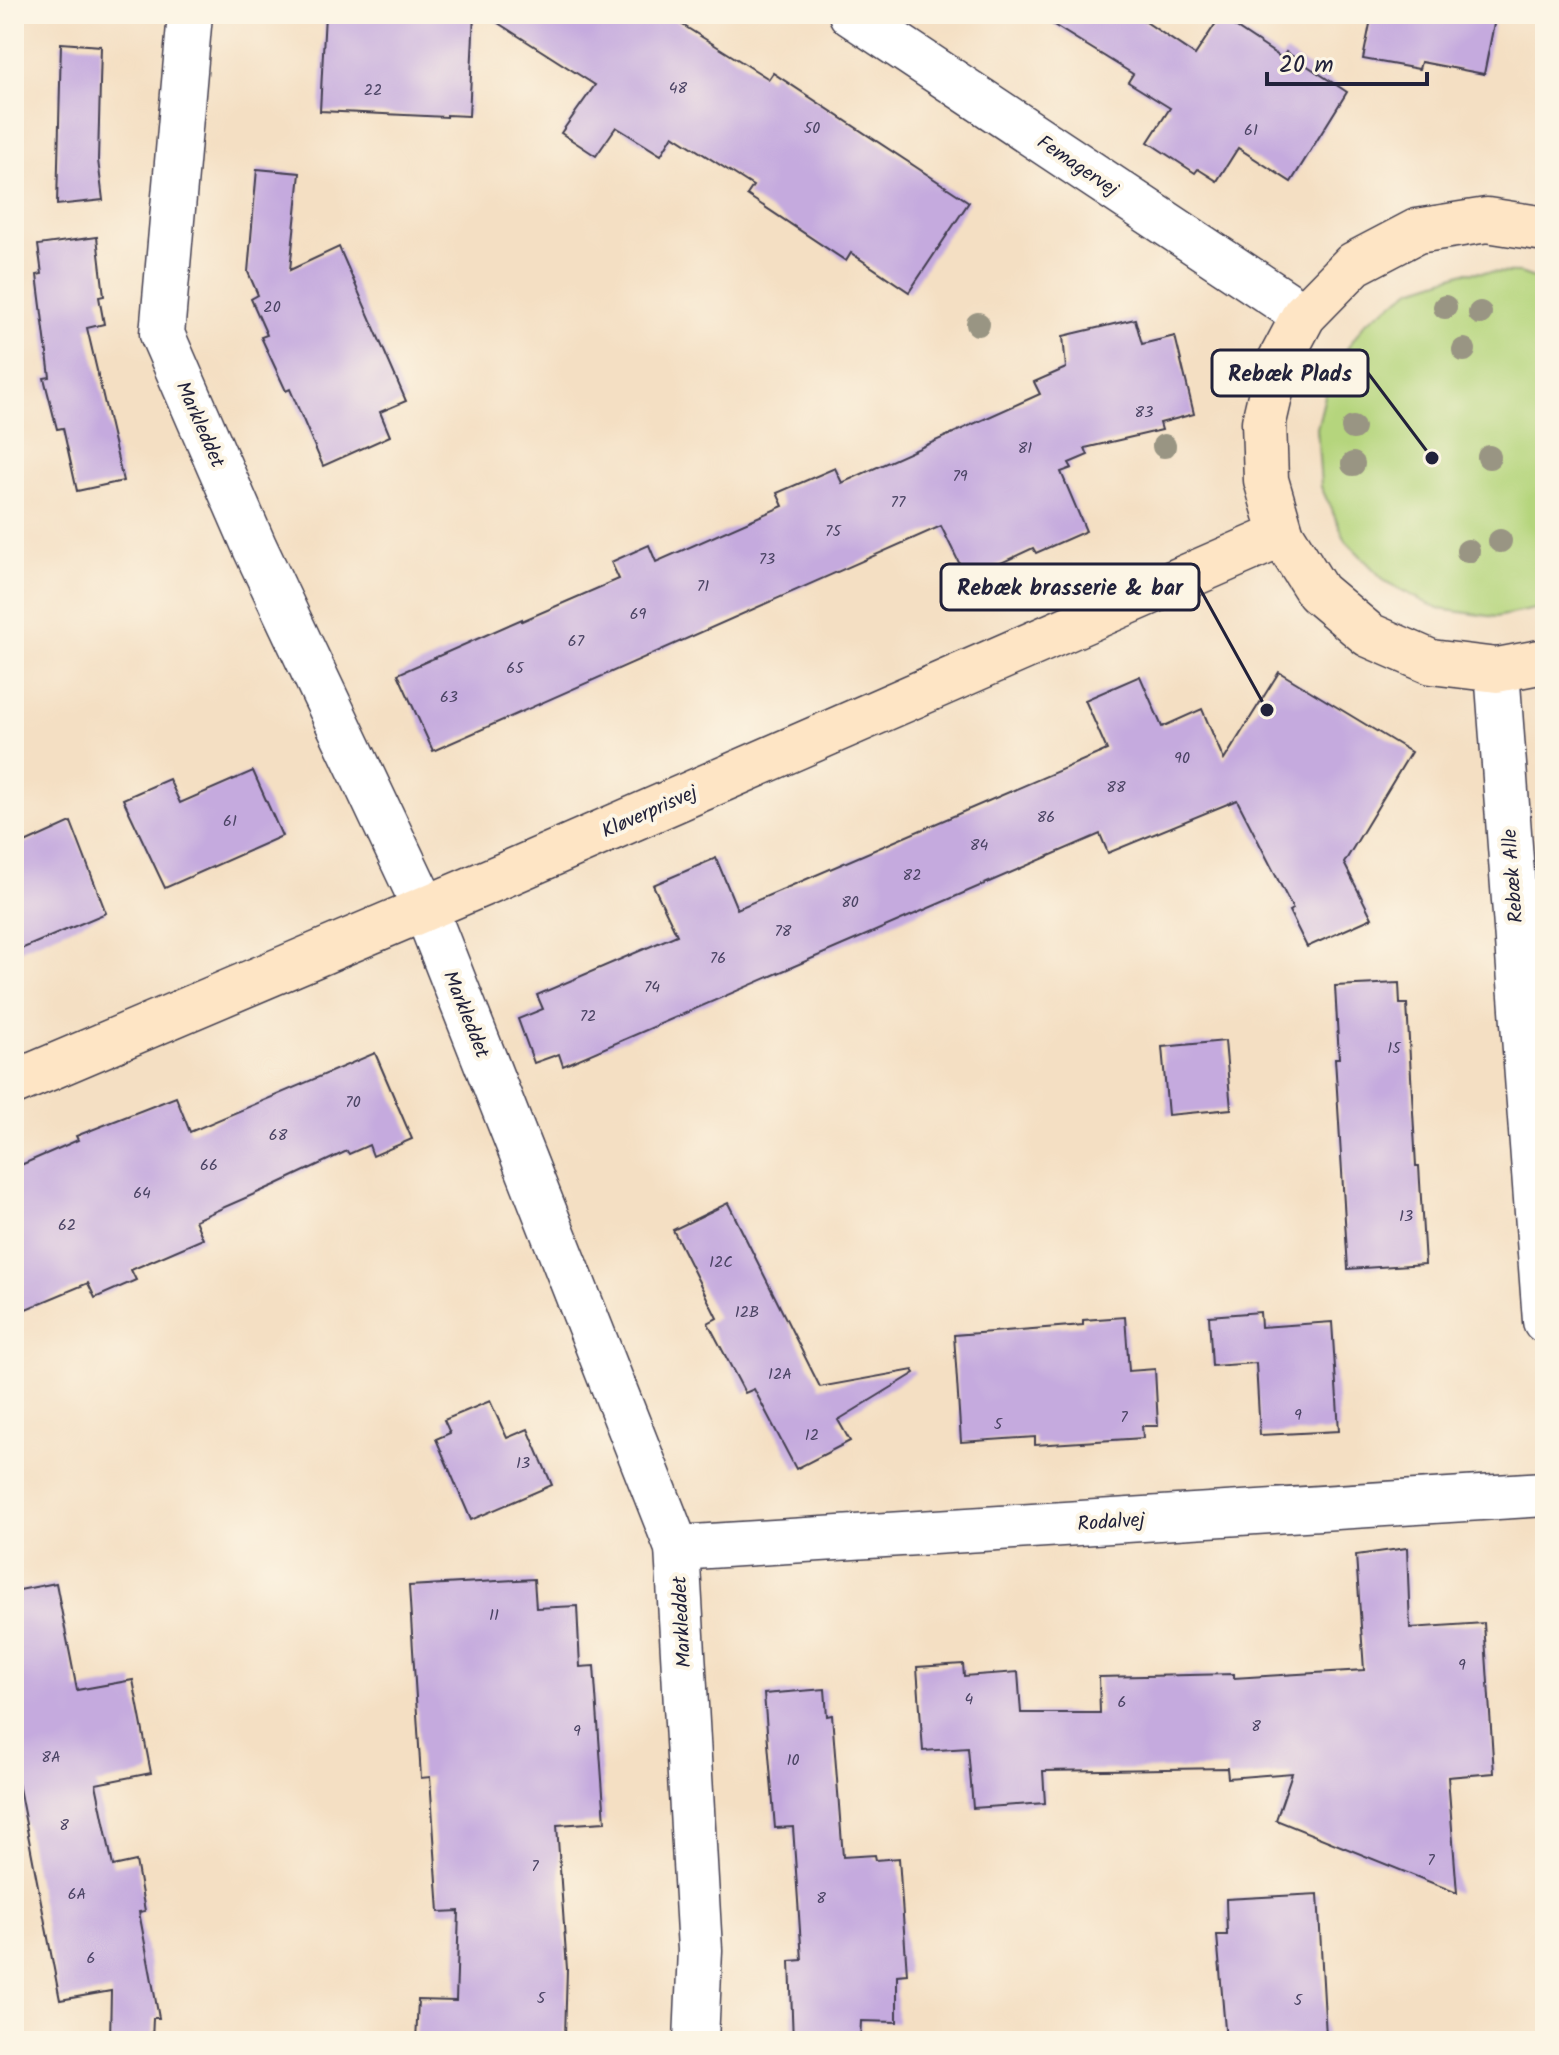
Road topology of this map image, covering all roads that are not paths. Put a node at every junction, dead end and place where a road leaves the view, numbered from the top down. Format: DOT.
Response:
graph roads {
  1 [pos="190,14"];
  2 [pos="851,14"];
  3 [pos="1545,229"];
  4 [pos="1304,315"];
  5 [pos="1282,535"];
  6 [pos="1545,661"];
  7 [pos="1497,670"];
  8 [pos="425,908"];
  9 [pos="14,1083"];
  10 [pos="1545,1321"];
  11 [pos="1545,1494"];
  12 [pos="677,1548"];
  13 [pos="696,2041"];
  1 -- 8 [label="street, Markleddet"];
  2 -- 4 [label="street, Femagervej"];
  3 -- 4 [label="street"];
  4 -- 5 [label="street"];
  5 -- 7 [label="street"];
  5 -- 8 [label="street, Kløverprisvej"];
  6 -- 7 [label="street"];
  7 -- 10 [label="street, Rebæk Alle"];
  8 -- 9 [label="street, Kløverprisvej"];
  8 -- 12 [label="street, Markleddet"];
  11 -- 12 [label="street, Rodalvej"];
  12 -- 13 [label="street, Markleddet"];
}
